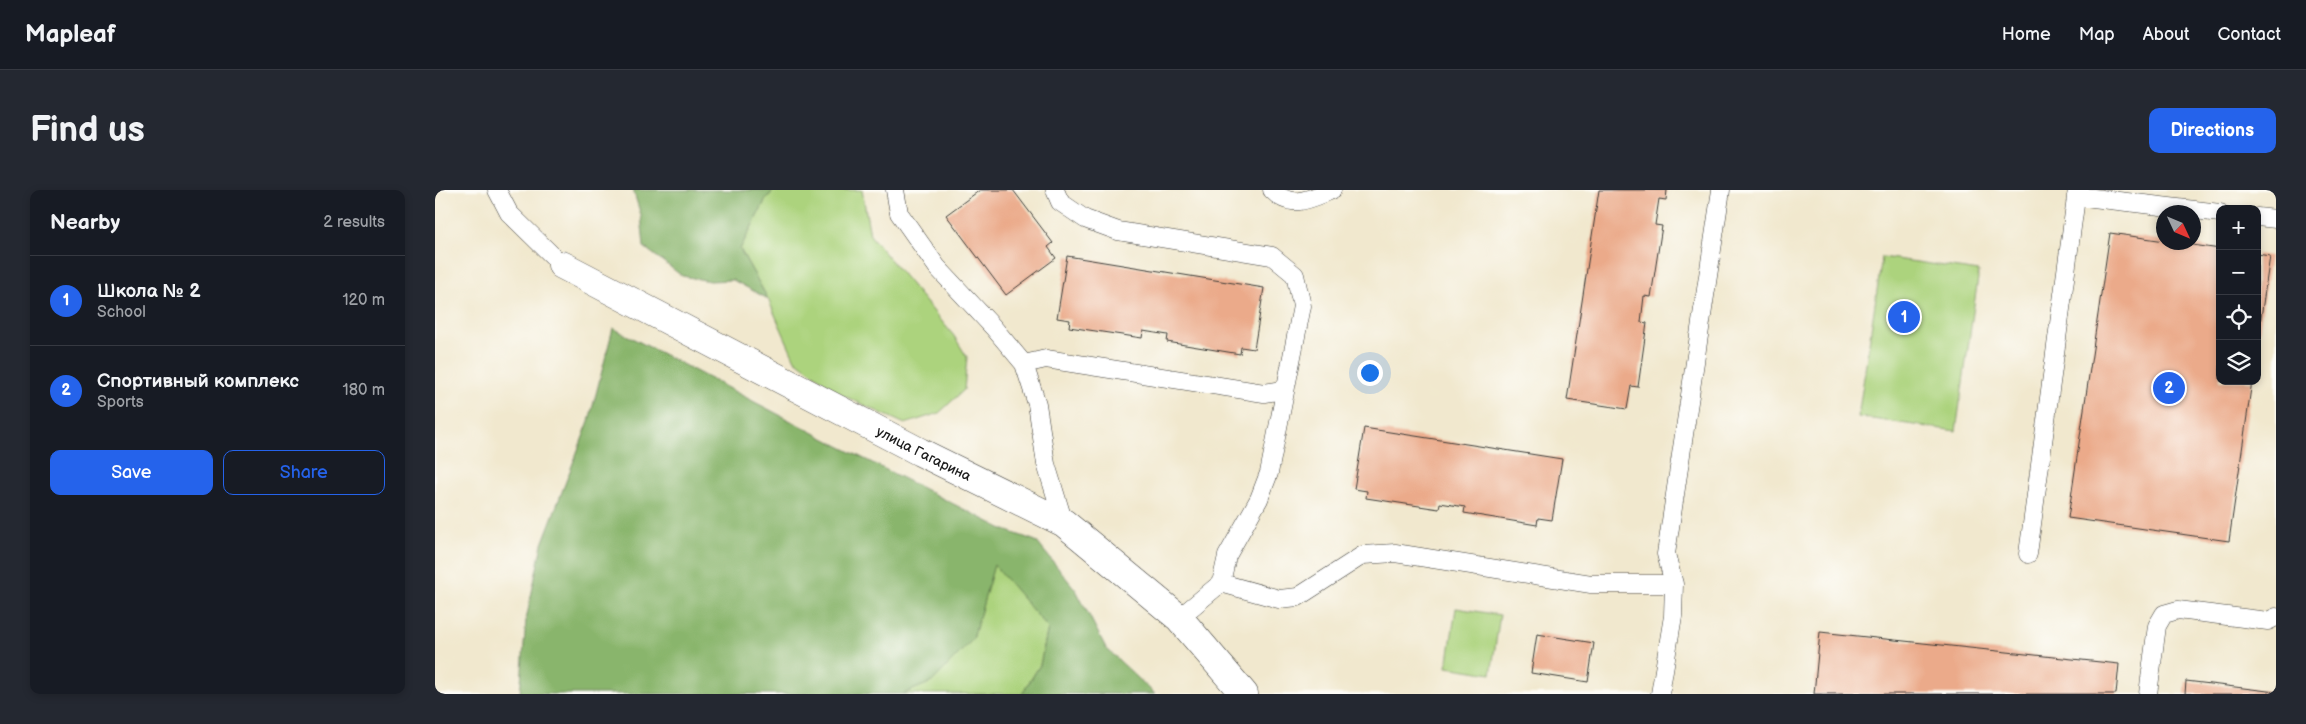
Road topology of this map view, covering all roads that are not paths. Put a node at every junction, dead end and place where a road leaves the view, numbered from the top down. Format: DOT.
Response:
graph roads {
  1 [pos="497,190"];
  2 [pos="895,190"];
  3 [pos="1055,190"];
  4 [pos="1272,190"];
  5 [pos="1332,190"];
  6 [pos="1721,190"];
  7 [pos="2077,193"];
  8 [pos="2216,212"];
  9 [pos="2261,217"];
  10 [pos="2276,219"];
  11 [pos="563,265"];
  12 [pos="1023,364"];
  13 [pos="1283,390"];
  14 [pos="1064,523"];
  15 [pos="2028,554"];
  16 [pos="1221,583"];
  17 [pos="1674,584"];
  18 [pos="2276,617"];
  19 [pos="1179,618"];
  20 [pos="1244,694"];
  21 [pos="1660,694"];
  22 [pos="2148,694"];
  1 -- 11 [label="lane"];
  2 -- 12 [label="lane"];
  3 -- 13 [label="lane"];
  4 -- 5 [label="lane"];
  6 -- 17 [label="lane"];
  7 -- 8 [label="lane"];
  7 -- 15 [label="lane"];
  9 -- 10 [label="lane"];
  11 -- 14 [label="street, улица Гагарина"];
  12 -- 13 [label="lane"];
  12 -- 14 [label="lane"];
  13 -- 16 [label="lane"];
  14 -- 19 [label="street, улица Гагарина"];
  16 -- 17 [label="lane"];
  16 -- 19 [label="lane"];
  17 -- 21 [label="lane"];
  18 -- 22 [label="lane"];
  19 -- 20 [label="street, улица Гагарина"];
}
